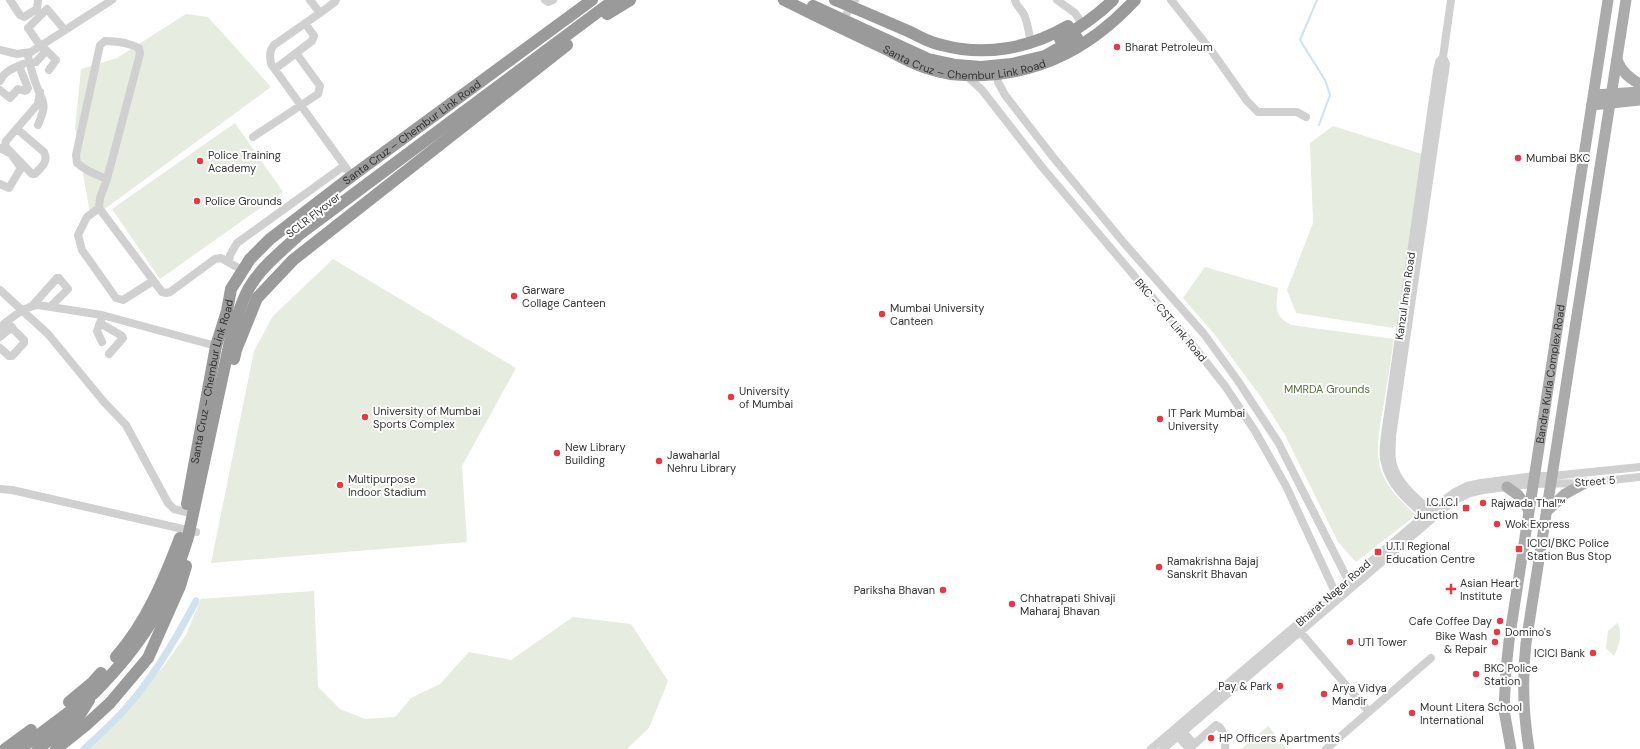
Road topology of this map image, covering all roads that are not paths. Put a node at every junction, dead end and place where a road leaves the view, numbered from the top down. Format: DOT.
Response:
graph roads {
  1 [pos="10,0"];
  2 [pos="38,0"];
  3 [pos="112,0"];
  4 [pos="310,0"];
  5 [pos="336,0"];
  6 [pos="545,0"];
  7 [pos="553,0"];
  8 [pos="592,0"];
  9 [pos="600,0"];
  10 [pos="614,0"];
  11 [pos="630,0"];
  12 [pos="784,0"];
  13 [pos="800,0"];
  14 [pos="820,0"];
  15 [pos="835,0"];
  16 [pos="1016,0"];
  17 [pos="1057,0"];
  18 [pos="1113,0"];
  19 [pos="1124,0"];
  20 [pos="1135,0"];
  21 [pos="1171,0"];
  22 [pos="1451,0"];
  23 [pos="1608,0"];
  24 [pos="1626,0"];
  25 [pos="853,3"];
  26 [pos="1099,3"];
  27 [pos="320,13"];
  28 [pos="1079,19"];
  29 [pos="305,23"];
  30 [pos="1111,24"];
  31 [pos="838,28"];
  32 [pos="64,30"];
  33 [pos="1031,42"];
  34 [pos="43,48"];
  35 [pos="0,50"];
  36 [pos="27,53"];
  37 [pos="296,53"];
  38 [pos="1617,60"];
  39 [pos="33,62"];
  40 [pos="19,66"];
  41 [pos="275,69"];
  42 [pos="49,70"];
  43 [pos="997,74"];
  44 [pos="967,76"];
  45 [pos="0,81"];
  46 [pos="1640,84"];
  47 [pos="0,90"];
  48 [pos="40,92"];
  49 [pos="1640,92"];
  50 [pos="1611,98"];
  51 [pos="1593,100"];
  52 [pos="1640,100"];
  53 [pos="300,106"];
  54 [pos="1306,117"];
  55 [pos="38,125"];
  56 [pos="417,127"];
  57 [pos="17,128"];
  58 [pos="253,137"];
  59 [pos="0,148"];
  60 [pos="434,149"];
  61 [pos="1053,157"];
  62 [pos="344,166"];
  63 [pos="1042,167"];
  64 [pos="352,176"];
  65 [pos="107,179"];
  66 [pos="0,184"];
  67 [pos="99,208"];
  68 [pos="1111,228"];
  69 [pos="1101,238"];
  70 [pos="229,262"];
  71 [pos="242,270"];
  72 [pos="153,281"];
  73 [pos="0,290"];
  74 [pos="33,305"];
  75 [pos="51,306"];
  76 [pos="22,310"];
  77 [pos="227,310"];
  78 [pos="101,319"];
  79 [pos="6,326"];
  80 [pos="0,338"];
  81 [pos="102,342"];
  82 [pos="216,346"];
  83 [pos="0,348"];
  84 [pos="108,354"];
  85 [pos="1249,398"];
  86 [pos="1238,406"];
  87 [pos="1286,458"];
  88 [pos="1273,464"];
  89 [pos="1640,466"];
  90 [pos="1640,477"];
  91 [pos="1534,480"];
  92 [pos="1551,480"];
  93 [pos="1585,483"];
  94 [pos="1507,487"];
  95 [pos="0,489"];
  96 [pos="1529,510"];
  97 [pos="1547,511"];
  98 [pos="186,512"];
  99 [pos="1431,515"];
  100 [pos="182,529"];
  101 [pos="196,532"];
  102 [pos="1348,580"];
  103 [pos="1335,592"];
  104 [pos="1297,629"];
  105 [pos="1431,658"];
  106 [pos="93,694"];
  107 [pos="1369,712"];
  108 [pos="1181,734"];
  109 [pos="1191,747"];
  110 [pos="5,749"];
  111 [pos="20,749"];
  112 [pos="38,749"];
  113 [pos="56,749"];
  114 [pos="1151,749"];
  115 [pos="1163,749"];
  116 [pos="1225,749"];
  117 [pos="1326,749"];
  118 [pos="1511,749"];
  119 [pos="1529,749"];
  1 -- 2 [label="street"];
  3 -- 32 [label="street"];
  4 -- 27 [label="street"];
  5 -- 27 [label="street"];
  6 -- 7 [label="street"];
  8 -- 56 [label="highway, Santa Cruz – Chembur Link Road"];
  9 -- 77 [label="highway, SCLR Flyover"];
  10 -- 106 [label="highway"];
  11 -- 60 [label="highway, Santa Cruz – Chembur Link Road"];
  12 -- 31 [label="highway, Santa Cruz – Chembur Link Road"];
  13 -- 19 [label="highway"];
  14 -- 18 [label="highway"];
  15 -- 25 [label="highway, Santa Cruz – Chembur Link Road"];
  16 -- 33 [label="street"];
  17 -- 28 [label="street"];
  20 -- 30 [label="highway, Santa Cruz – Chembur Link Road"];
  21 -- 54 [label="street"];
  22 -- 99 [label="street, Kanzul Iman Road"];
  23 -- 51 [label="main road, Bandra Kurla Complex Road"];
  24 -- 38 [label="main road, Bandra Kurla Complex Road"];
  25 -- 31 [label="street"];
  25 -- 33 [label="highway, Santa Cruz – Chembur Link Road"];
  26 -- 28 [label="highway, Santa Cruz – Chembur Link Road"];
  26 -- 30 [label="highway"];
  27 -- 29 [label="street"];
  28 -- 33 [label="highway, Santa Cruz – Chembur Link Road"];
  29 -- 37 [label="street"];
  29 -- 41 [label="street"];
  30 -- 43 [label="highway, Santa Cruz – Chembur Link Road"];
  31 -- 44 [label="highway, Santa Cruz – Chembur Link Road"];
  32 -- 34 [label="street"];
  32 -- 34 [label="street"];
  34 -- 36 [label="street"];
  34 -- 39 [label="street"];
  34 -- 42 [label="street"];
  35 -- 36 [label="street"];
  36 -- 39 [label="street"];
  37 -- 41 [label="street"];
  37 -- 53 [label="street"];
  38 -- 46 [label="main road"];
  38 -- 50 [label="main road, Bandra Kurla Complex Road"];
  39 -- 40 [label="street"];
  39 -- 48 [label="street"];
  40 -- 45 [label="street"];
  40 -- 47 [label="street"];
  41 -- 53 [label="street"];
  43 -- 44 [label="highway, Santa Cruz – Chembur Link Road"];
  43 -- 61 [label="street, BKC - CST Link Road"];
  44 -- 63 [label="street, BKC - CST Link Road"];
  48 -- 55 [label="street"];
  48 -- 57 [label="street"];
  49 -- 50 [label="main road"];
  50 -- 51 [label="main road"];
  50 -- 52 [label="main road"];
  50 -- 92 [label="main road, Bandra Kurla Complex Road"];
  51 -- 91 [label="main road, Bandra Kurla Complex Road"];
  53 -- 58 [label="street"];
  53 -- 62 [label="street"];
  56 -- 60 [label="highway"];
  56 -- 64 [label="highway, Santa Cruz – Chembur Link Road"];
  57 -- 57 [label="street"];
  59 -- 66 [label="street"];
  60 -- 101 [label="highway, Santa Cruz – Chembur Link Road"];
  61 -- 63 [label="street"];
  61 -- 68 [label="street, BKC - CST Link Road"];
  62 -- 64 [label="street"];
  62 -- 70 [label="street"];
  63 -- 69 [label="street, BKC - CST Link Road"];
  64 -- 71 [label="highway, Santa Cruz – Chembur Link Road"];
  65 -- 65 [label="street"];
  65 -- 67 [label="street"];
  67 -- 72 [label="street"];
  67 -- 72 [label="street"];
  68 -- 69 [label="street"];
  68 -- 85 [label="street, BKC - CST Link Road"];
  69 -- 86 [label="street, BKC - CST Link Road"];
  70 -- 71 [label="street"];
  70 -- 72 [label="street"];
  71 -- 77 [label="highway, Santa Cruz – Chembur Link Road"];
  73 -- 76 [label="street"];
  74 -- 75 [label="street"];
  74 -- 75 [label="street"];
  74 -- 76 [label="street"];
  75 -- 78 [label="street"];
  76 -- 79 [label="street"];
  76 -- 98 [label="street"];
  77 -- 82 [label="highway, Santa Cruz – Chembur Link Road"];
  78 -- 81 [label="street"];
  78 -- 82 [label="street"];
  78 -- 84 [label="street"];
  79 -- 80 [label="street"];
  79 -- 83 [label="street"];
  82 -- 98 [label="highway, Santa Cruz – Chembur Link Road"];
  85 -- 86 [label="street"];
  85 -- 87 [label="street, BKC - CST Link Road"];
  86 -- 88 [label="street, BKC - CST Link Road"];
  87 -- 88 [label="street"];
  87 -- 102 [label="street, BKC - CST Link Road"];
  88 -- 103 [label="street, BKC - CST Link Road"];
  89 -- 92 [label="street, Street 5"];
  90 -- 93 [label="street, Street 5"];
  91 -- 92 [label="street"];
  91 -- 94 [label="street, Bharat Nagar Road"];
  91 -- 96 [label="main road, Bandra Kurla Complex Road"];
  91 -- 99 [label="street, Bharat Nagar Road"];
  92 -- 93 [label="street, Street 5"];
  92 -- 97 [label="main road, Bandra Kurla Complex Road"];
  93 -- 97 [label="main road"];
  94 -- 96 [label="main road"];
  94 -- 99 [label="street, Bharat Nagar Road"];
  95 -- 100 [label="street"];
  96 -- 118 [label="main road, Bandra Kurla Complex Road"];
  97 -- 119 [label="main road, Bandra Kurla Complex Road"];
  98 -- 100 [label="highway, Santa Cruz – Chembur Link Road"];
  99 -- 102 [label="street, Bharat Nagar Road"];
  99 -- 104 [label="street, Bharat Nagar Road"];
  100 -- 101 [label="street"];
  100 -- 110 [label="highway, Santa Cruz – Chembur Link Road"];
  101 -- 113 [label="highway, Santa Cruz – Chembur Link Road"];
  102 -- 103 [label="street, Bharat Nagar Road"];
  103 -- 104 [label="street, Bharat Nagar Road"];
  104 -- 107 [label="street"];
  104 -- 108 [label="street, Bharat Nagar Road"];
  104 -- 114 [label="street, Bharat Nagar Road"];
  105 -- 107 [label="street"];
  106 -- 111 [label="highway"];
  106 -- 112 [label="highway"];
  107 -- 117 [label="street"];
  108 -- 109 [label="street"];
  108 -- 115 [label="street, Bharat Nagar Road"];
  109 -- 116 [label="street"];
}
